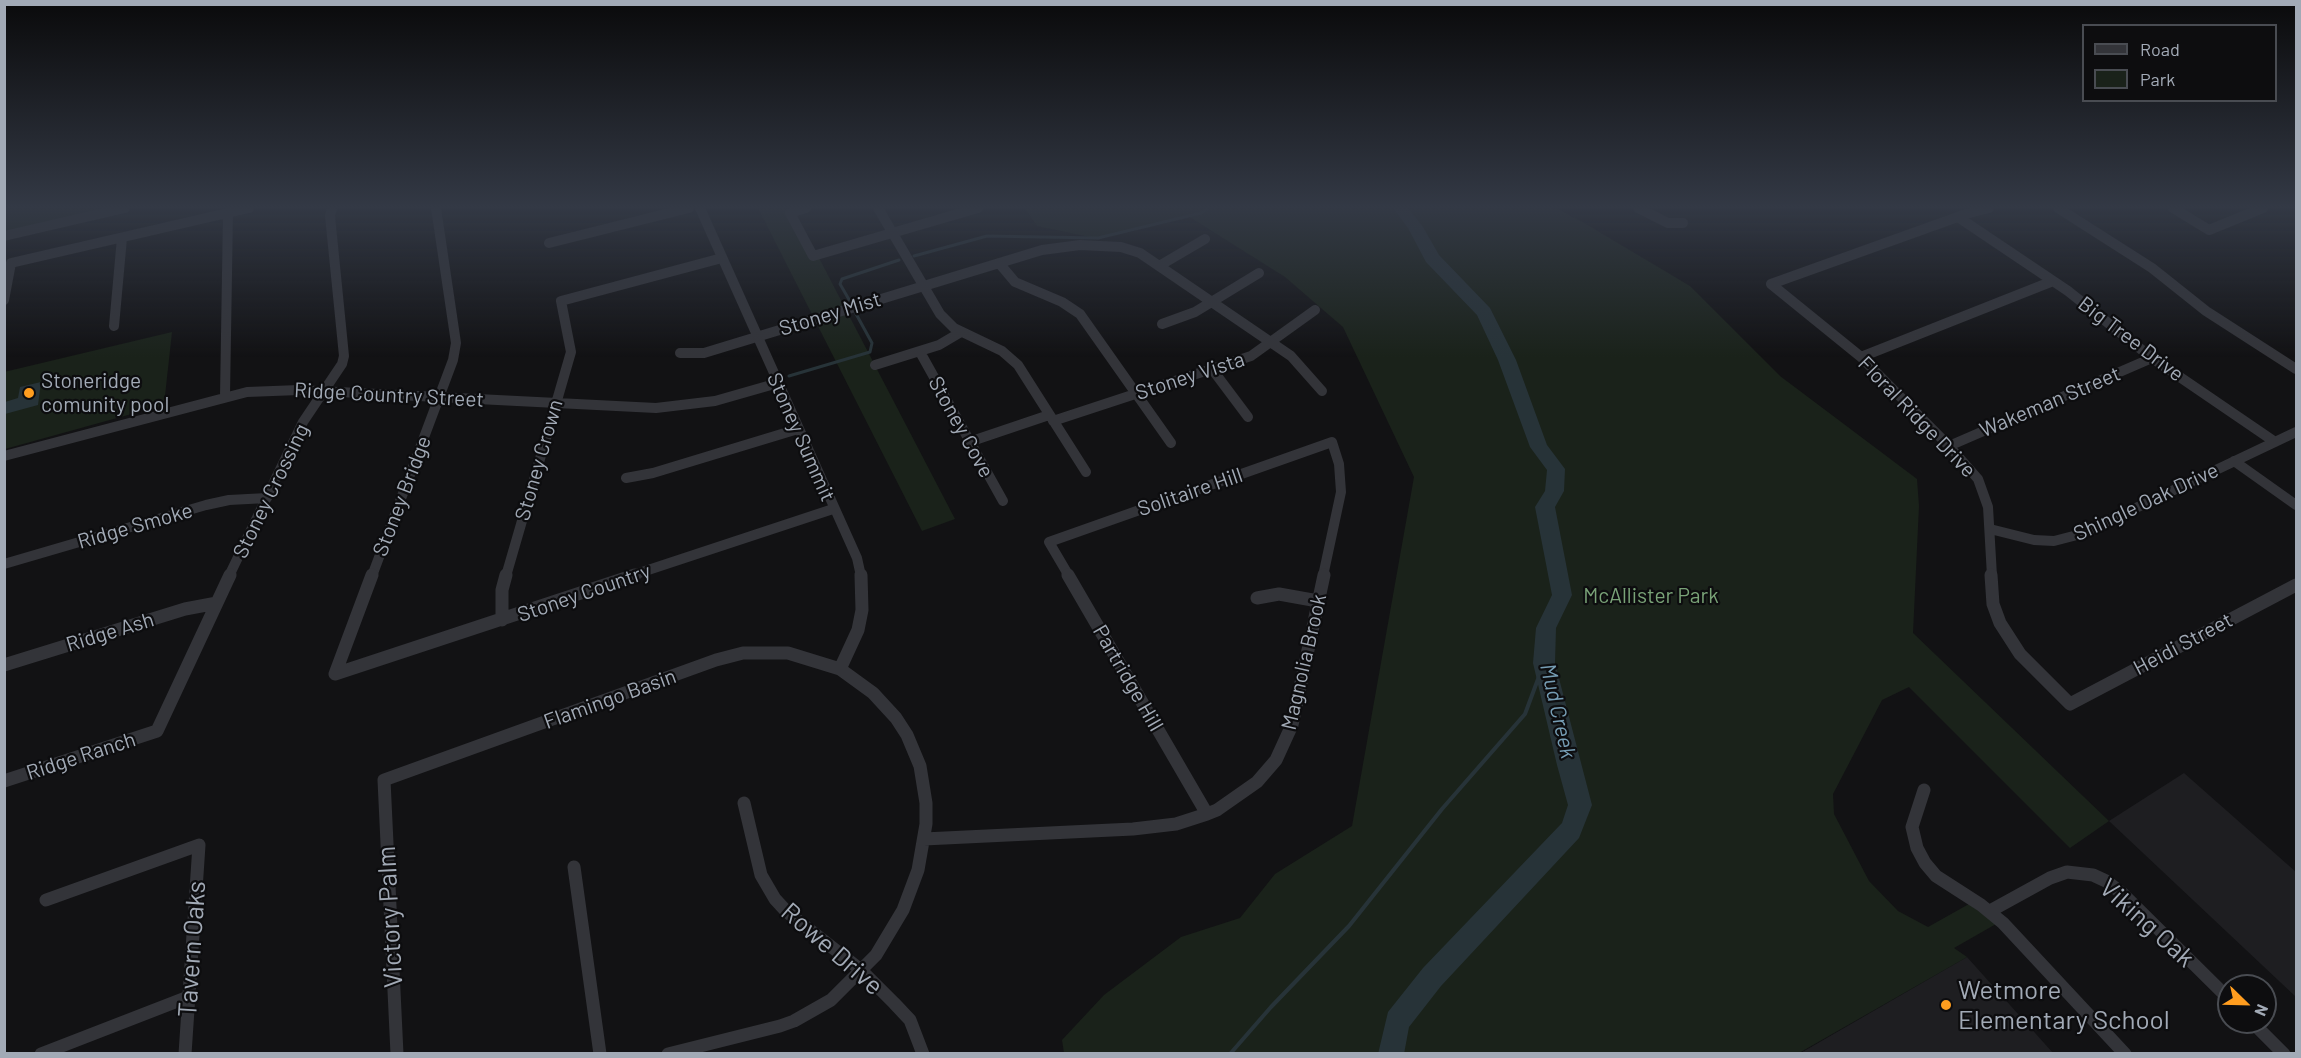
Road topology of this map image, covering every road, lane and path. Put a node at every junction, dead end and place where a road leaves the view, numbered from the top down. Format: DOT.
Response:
graph roads {
  1 [pos="36,257"];
  2 [pos="120,257"];
  3 [pos="227,257"];
  4 [pos="334,257"];
  5 [pos="443,257"];
  6 [pos="907,257"];
  7 [pos="1018,257"];
  8 [pos="1146,257"];
  9 [pos="1173,257"];
  10 [pos="1845,257"];
  11 [pos="2018,257"];
  12 [pos="2135,257"];
  13 [pos="722,258"];
  14 [pos="999,263"];
  15 [pos="1159,266"];
  16 [pos="1258,273"];
  17 [pos="2053,281"];
  18 [pos="924,286"];
  19 [pos="4,300"];
  20 [pos="1213,302"];
  21 [pos="1315,310"];
  22 [pos="1162,324"];
  23 [pos="114,326"];
  24 [pos="961,332"];
  25 [pos="757,337"];
  26 [pos="1270,342"];
  27 [pos="920,352"];
  28 [pos="680,353"];
  29 [pos="1861,357"];
  30 [pos="2152,358"];
  31 [pos="875,365"];
  32 [pos="1212,369"];
  33 [pos="2296,369"];
  34 [pos="778,383"];
  35 [pos="325,391"];
  36 [pos="1322,391"];
  37 [pos="1137,394"];
  38 [pos="225,396"];
  39 [pos="440,397"];
  40 [pos="556,403"];
  41 [pos="1248,417"];
  42 [pos="1051,418"];
  43 [pos="798,429"];
  44 [pos="2296,432"];
  45 [pos="969,442"];
  46 [pos="1332,442"];
  47 [pos="2275,442"];
  48 [pos="1171,443"];
  49 [pos="1949,446"];
  50 [pos="4,456"];
  51 [pos="2234,461"];
  52 [pos="1086,472"];
  53 [pos="626,478"];
  54 [pos="267,498"];
  55 [pos="1003,501"];
  56 [pos="2296,505"];
  57 [pos="833,509"];
  58 [pos="1990,529"];
  59 [pos="1049,542"];
  60 [pos="4,564"];
  61 [pos="2296,585"];
  62 [pos="1257,598"];
  63 [pos="1318,602"];
  64 [pos="217,603"];
  65 [pos="502,620"];
  66 [pos="4,664"];
  67 [pos="840,669"];
  68 [pos="334,674"];
  69 [pos="2070,704"];
  70 [pos="157,731"];
  71 [pos="384,780"];
  72 [pos="4,781"];
  73 [pos="1924,790"];
  74 [pos="744,803"];
  75 [pos="1207,814"];
  76 [pos="924,839"];
  77 [pos="574,867"];
  78 [pos="46,900"];
  79 [pos="1990,911"];
  80 [pos="861,970"];
  81 [pos="2217,987"];
  82 [pos="188,997"];
  83 [pos="2264,1034"];
  84 [pos="41,1053"];
  85 [pos="185,1053"];
  86 [pos="397,1053"];
  87 [pos="600,1053"];
  88 [pos="668,1053"];
  89 [pos="922,1053"];
  90 [pos="2125,1053"];
  91 [pos="2284,1053"];
  1 -- 19 [label="street"];
  2 -- 23 [label="street"];
  3 -- 38 [label="street"];
  4 -- 35 [label="street, Stoney Crossing"];
  5 -- 39 [label="street, Stoney Bridge"];
  6 -- 18 [label="street"];
  7 -- 14 [label="street, Stoney Mist"];
  8 -- 15 [label="street, Stoney Mist"];
  9 -- 15 [label="street"];
  10 -- 29 [label="street, Floral Ridge Drive"];
  11 -- 17 [label="street, Big Tree Drive"];
  12 -- 33 [label="street"];
  13 -- 25 [label="street, Stoney Summit"];
  13 -- 40 [label="street, Stoney Crown"];
  14 -- 18 [label="street, Stoney Mist"];
  14 -- 37 [label="street"];
  15 -- 20 [label="street, Stoney Mist"];
  16 -- 20 [label="street"];
  17 -- 29 [label="street"];
  17 -- 30 [label="street, Big Tree Drive"];
  18 -- 24 [label="street"];
  18 -- 25 [label="street, Stoney Mist"];
  20 -- 22 [label="street"];
  20 -- 26 [label="street, Stoney Mist"];
  21 -- 26 [label="street, Stoney Vista"];
  24 -- 27 [label="street"];
  24 -- 42 [label="street"];
  25 -- 28 [label="street, Stoney Mist"];
  25 -- 34 [label="street, Stoney Summit"];
  26 -- 32 [label="street, Stoney Vista"];
  26 -- 36 [label="street, Stoney Mist"];
  27 -- 31 [label="street"];
  27 -- 45 [label="street, Stoney Cove"];
  29 -- 49 [label="street, Floral Ridge Drive"];
  30 -- 47 [label="street, Big Tree Drive"];
  30 -- 49 [label="street, Wakeman Street"];
  32 -- 37 [label="street, Stoney Vista"];
  32 -- 41 [label="street"];
  34 -- 40 [label="street, Ridge Country Street"];
  34 -- 43 [label="street, Stoney Summit"];
  35 -- 38 [label="street, Ridge Country Street"];
  35 -- 39 [label="street, Ridge Country Street"];
  35 -- 54 [label="street, Stoney Crossing"];
  37 -- 42 [label="street, Stoney Vista"];
  37 -- 48 [label="street"];
  38 -- 50 [label="street, Ridge Country Street"];
  39 -- 40 [label="street, Ridge Country Street"];
  39 -- 68 [label="street, Stoney Bridge"];
  40 -- 65 [label="street, Stoney Crown"];
  42 -- 45 [label="street, Stoney Vista"];
  42 -- 52 [label="street"];
  43 -- 53 [label="street"];
  43 -- 57 [label="street, Stoney Summit"];
  44 -- 47 [label="street, Shingle Oak Drive"];
  45 -- 55 [label="street, Stoney Cove"];
  46 -- 59 [label="street, Solitaire Hill"];
  46 -- 63 [label="street, Magnolia Brook"];
  47 -- 51 [label="street, Shingle Oak Drive"];
  49 -- 58 [label="street, Floral Ridge Drive"];
  51 -- 56 [label="street"];
  51 -- 58 [label="street, Shingle Oak Drive"];
  54 -- 60 [label="street, Ridge Smoke"];
  54 -- 64 [label="street, Stoney Crossing"];
  57 -- 65 [label="street, Stoney Country"];
  57 -- 67 [label="street, Stoney Summit"];
  58 -- 69 [label="street, Floral Ridge Drive"];
  59 -- 75 [label="street, Partridge Hill"];
  61 -- 69 [label="street, Heidi Street"];
  62 -- 63 [label="street"];
  63 -- 75 [label="street, Magnolia Brook"];
  64 -- 66 [label="street, Ridge Ash"];
  64 -- 70 [label="street, Stoney Crossing"];
  65 -- 68 [label="street, Stoney Country"];
  67 -- 71 [label="street, Flamingo Basin"];
  67 -- 76 [label="street, Flamingo Basin"];
  70 -- 72 [label="street, Ridge Ranch"];
  71 -- 86 [label="street, Victory Palm"];
  73 -- 79 [label="street"];
  74 -- 80 [label="street, Rowe Drive"];
  75 -- 76 [label="street, Magnolia Brook"];
  76 -- 80 [label="street, Flamingo Basin"];
  77 -- 87 [label="street"];
  78 -- 82 [label="street, Tavern Oaks"];
  79 -- 81 [label="street, Viking Oak"];
  79 -- 90 [label="street"];
  80 -- 88 [label="street, Flamingo Basin"];
  80 -- 89 [label="street, Rowe Drive"];
  82 -- 84 [label="street"];
  82 -- 85 [label="street, Tavern Oaks"];
  83 -- 91 [label="street"];
}
